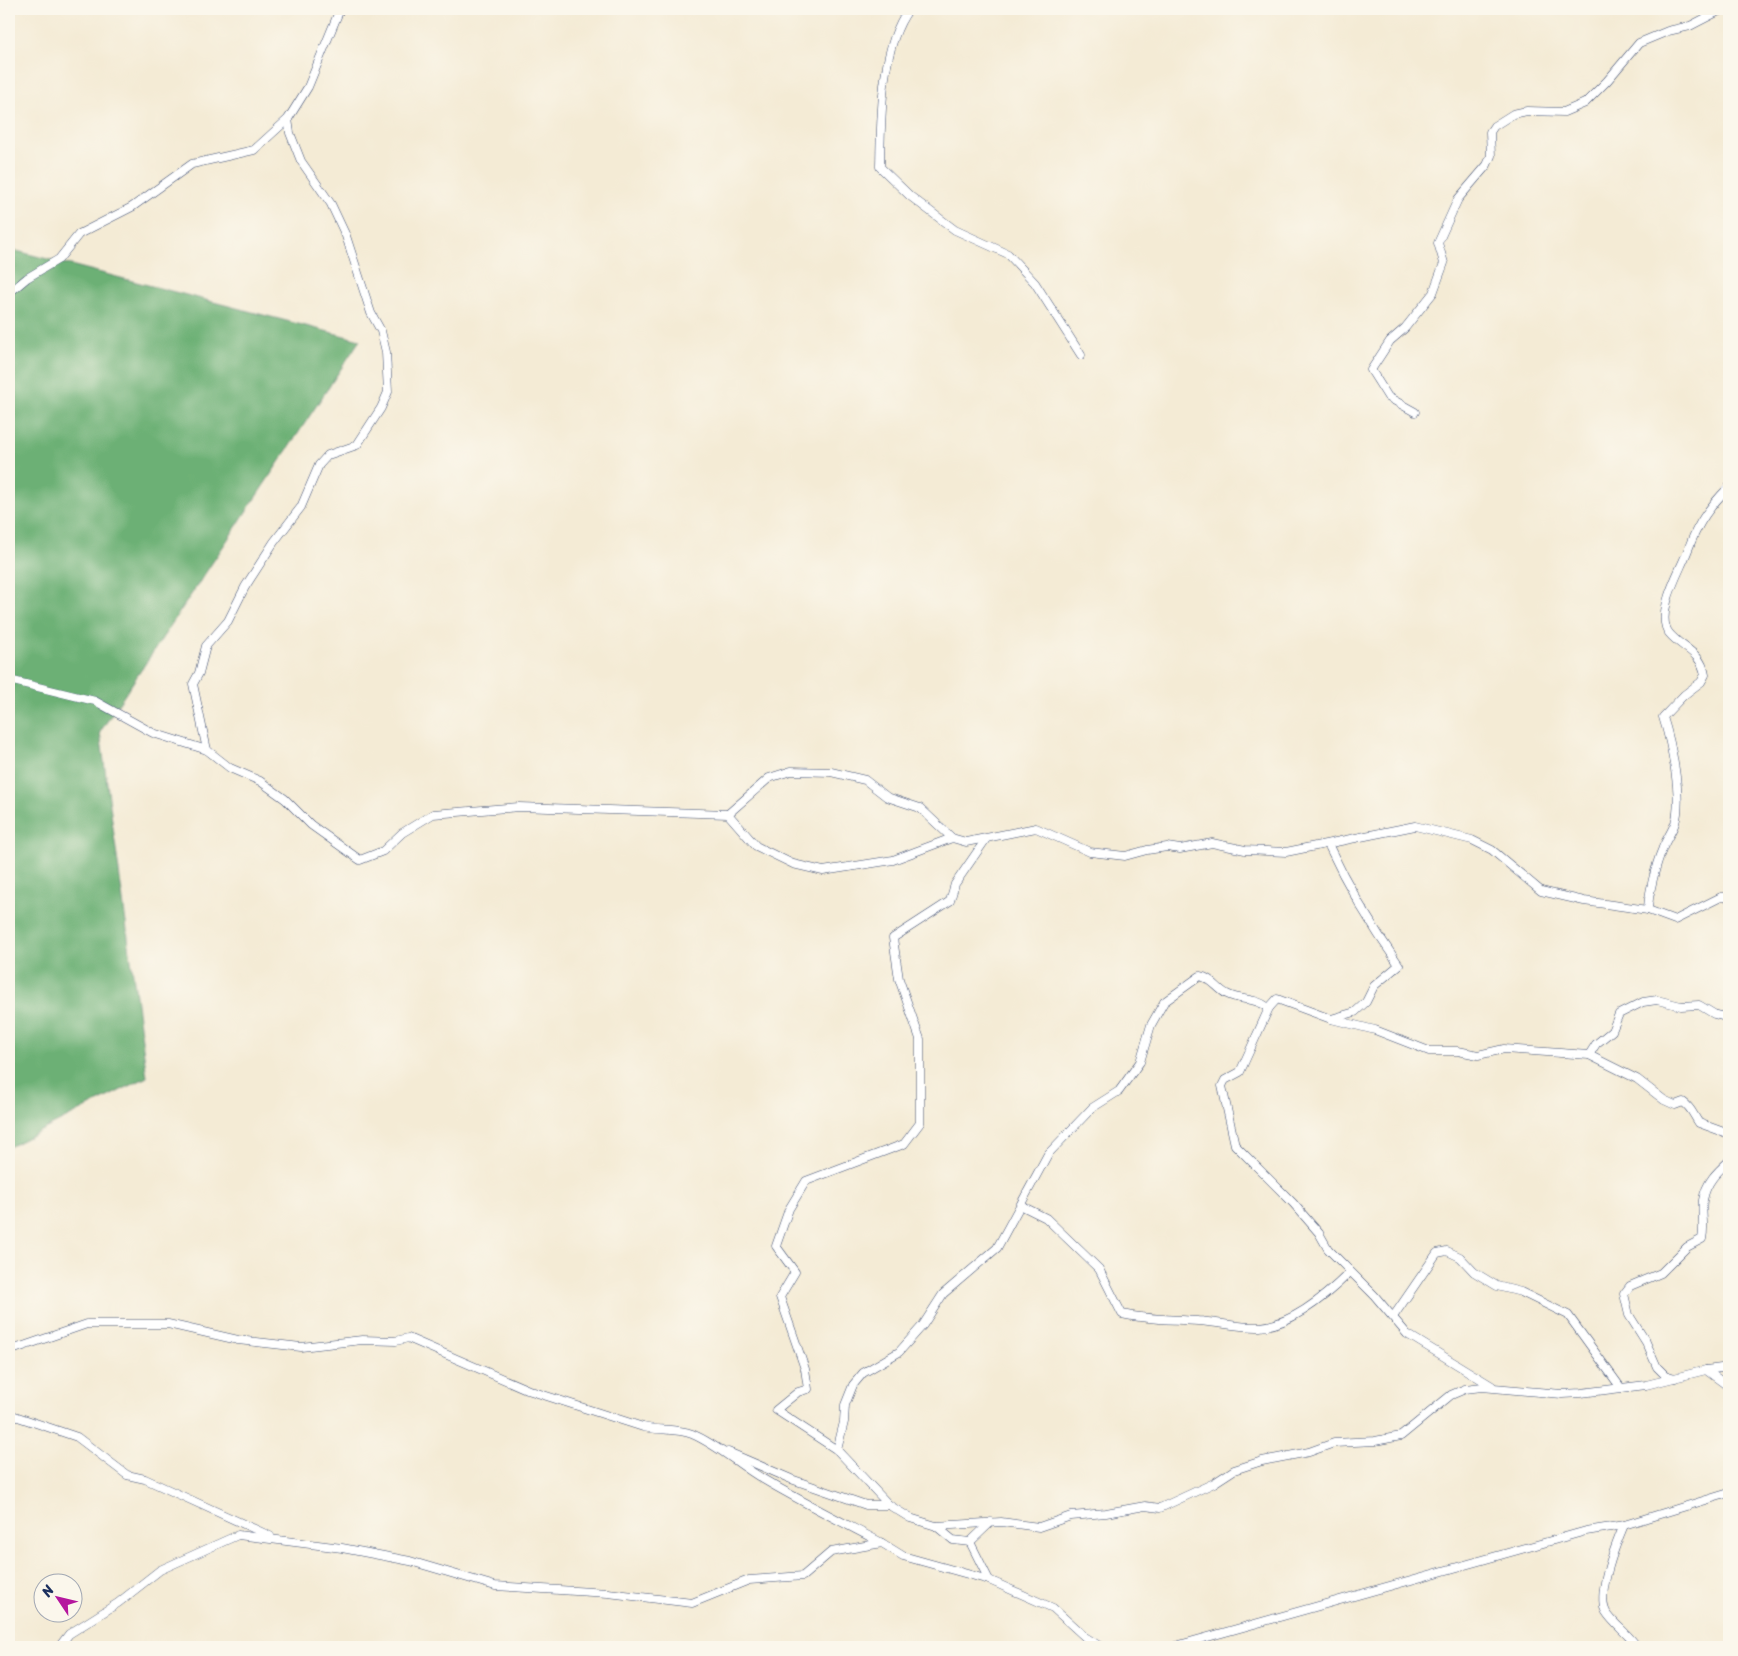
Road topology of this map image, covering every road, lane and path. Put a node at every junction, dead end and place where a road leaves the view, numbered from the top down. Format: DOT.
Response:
graph roads {
  1 [pos="340,9"];
  2 [pos="909,9"];
  3 [pos="1723,9"];
  4 [pos="288,119"];
  5 [pos="9,293"];
  6 [pos="1081,354"];
  7 [pos="1416,412"];
  8 [pos="1729,487"];
  9 [pos="9,680"];
  10 [pos="207,750"];
  11 [pos="728,814"];
  12 [pos="952,838"];
  13 [pos="986,839"];
  14 [pos="1328,844"];
  15 [pos="1729,897"];
  16 [pos="1648,910"];
  17 [pos="1269,1008"];
  18 [pos="1729,1018"];
  19 [pos="1331,1019"];
  20 [pos="1588,1054"];
  21 [pos="1729,1134"];
  22 [pos="1729,1161"];
  23 [pos="1022,1206"];
  24 [pos="1350,1272"];
  25 [pos="1393,1317"];
  26 [pos="9,1351"];
  27 [pos="1729,1367"];
  28 [pos="1706,1370"];
  29 [pos="1677,1378"];
  30 [pos="1729,1387"];
  31 [pos="1621,1388"];
  32 [pos="1497,1390"];
  33 [pos="9,1414"];
  34 [pos="718,1448"];
  35 [pos="837,1450"];
  36 [pos="1729,1493"];
  37 [pos="889,1505"];
  38 [pos="991,1522"];
  39 [pos="1624,1525"];
  40 [pos="936,1526"];
  41 [pos="276,1539"];
  42 [pos="970,1542"];
  43 [pos="882,1543"];
  44 [pos="989,1580"];
  45 [pos="59,1647"];
  46 [pos="1101,1647"];
  47 [pos="1172,1647"];
  48 [pos="1637,1647"];
  1 -- 4 [label="street"];
  2 -- 6 [label="street"];
  3 -- 7 [label="street"];
  4 -- 5 [label="street"];
  4 -- 10 [label="street"];
  8 -- 16 [label="street"];
  9 -- 10 [label="street"];
  10 -- 11 [label="street"];
  11 -- 12 [label="street"];
  11 -- 12 [label="street"];
  12 -- 13 [label="street"];
  13 -- 14 [label="street"];
  13 -- 35 [label="street"];
  14 -- 16 [label="street"];
  14 -- 19 [label="street"];
  15 -- 16 [label="street"];
  17 -- 19 [label="street"];
  17 -- 23 [label="street"];
  17 -- 24 [label="street"];
  18 -- 20 [label="street"];
  19 -- 20 [label="street"];
  20 -- 21 [label="street"];
  22 -- 29 [label="street"];
  23 -- 24 [label="street"];
  23 -- 35 [label="street"];
  24 -- 25 [label="street"];
  25 -- 31 [label="street"];
  25 -- 32 [label="street"];
  26 -- 34 [label="street"];
  27 -- 28 [label="street"];
  28 -- 29 [label="street"];
  28 -- 30 [label="street"];
  29 -- 31 [label="street"];
  31 -- 32 [label="street"];
  32 -- 38 [label="street"];
  33 -- 41 [label="street"];
  34 -- 37 [label="street"];
  34 -- 43 [label="street"];
  35 -- 37 [label="street"];
  36 -- 39 [label="street"];
  37 -- 40 [label="street"];
  38 -- 40 [label="street"];
  38 -- 42 [label="street"];
  39 -- 47 [label="street"];
  39 -- 48 [label="street"];
  40 -- 42 [label="street"];
  41 -- 43 [label="street"];
  41 -- 45 [label="street"];
  42 -- 44 [label="street"];
  43 -- 44 [label="street"];
  44 -- 46 [label="street"];
}
